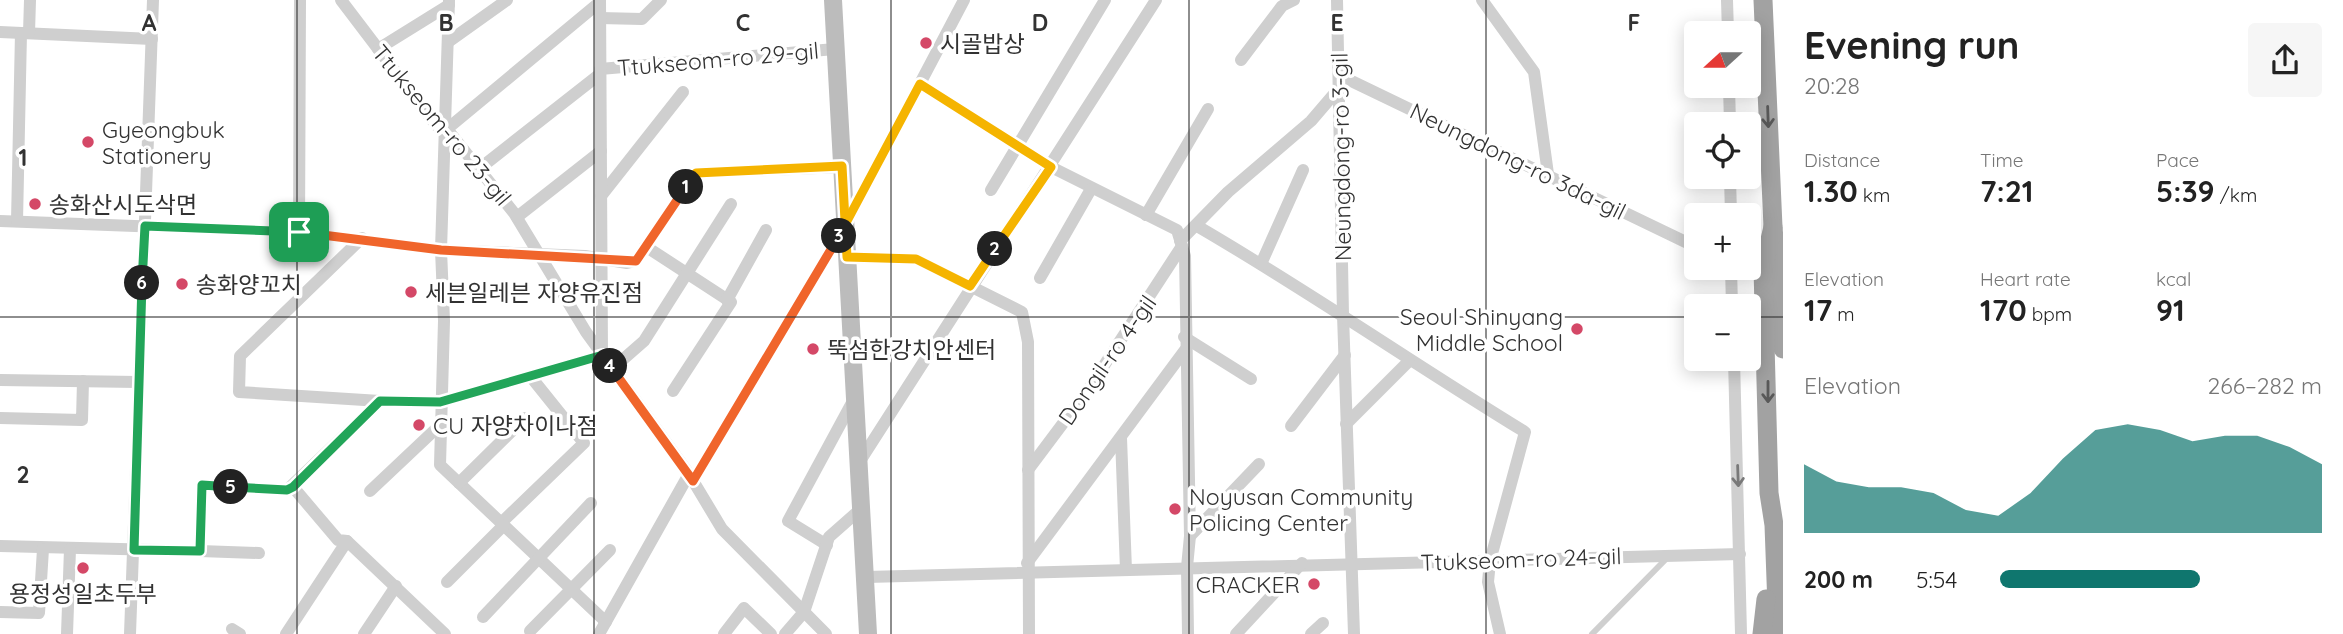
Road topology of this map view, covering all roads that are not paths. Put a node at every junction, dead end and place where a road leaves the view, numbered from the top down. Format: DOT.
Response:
graph roads {
  1 [pos="30,0"];
  2 [pos="153,0"];
  3 [pos="300,0"];
  4 [pos="341,0"];
  5 [pos="507,0"];
  6 [pos="661,0"];
  7 [pos="833,0"];
  8 [pos="964,0"];
  9 [pos="1105,0"];
  10 [pos="1156,0"];
  11 [pos="1294,0"];
  12 [pos="1338,0"];
  13 [pos="1482,0"];
  14 [pos="1727,0"];
  15 [pos="1763,0"];
  16 [pos="600,1"];
  17 [pos="449,2"];
  18 [pos="600,18"];
  19 [pos="1728,21"];
  20 [pos="0,32"];
  21 [pos="25,33"];
  22 [pos="152,39"];
  23 [pos="448,42"];
  24 [pos="378,49"];
  25 [pos="835,49"];
  26 [pos="1241,60"];
  27 [pos="600,72"];
  28 [pos="1341,81"];
  29 [pos="920,84"];
  30 [pos="683,92"];
  31 [pos="1208,109"];
  32 [pos="447,129"];
  33 [pos="1019,146"];
  34 [pos="601,151"];
  35 [pos="842,166"];
  36 [pos="1051,167"];
  37 [pos="479,169"];
  38 [pos="1303,170"];
  39 [pos="1548,174"];
  40 [pos="1091,189"];
  41 [pos="991,190"];
  42 [pos="601,196"];
  43 [pos="731,204"];
  44 [pos="1146,215"];
  45 [pos="517,217"];
  46 [pos="0,221"];
  47 [pos="17,221"];
  48 [pos="145,226"];
  49 [pos="845,226"];
  50 [pos="1197,226"];
  51 [pos="1773,227"];
  52 [pos="766,230"];
  53 [pos="299,232"];
  54 [pos="362,238"];
  55 [pos="1180,239"];
  56 [pos="1684,241"];
  57 [pos="645,246"];
  58 [pos="441,250"];
  59 [pos="542,255"];
  60 [pos="847,257"];
  61 [pos="601,259"];
  62 [pos="1261,264"];
  63 [pos="685,272"];
  64 [pos="1040,278"];
  65 [pos="970,286"];
  66 [pos="727,300"];
  67 [pos="1343,315"];
  68 [pos="1185,343"];
  69 [pos="1783,349"];
  70 [pos="603,355"];
  71 [pos="1345,355"];
  72 [pos="1409,361"];
  73 [pos="612,369"];
  74 [pos="1734,371"];
  75 [pos="531,377"];
  76 [pos="1251,379"];
  77 [pos="0,380"];
  78 [pos="83,382"];
  79 [pos="138,382"];
  80 [pos="673,391"];
  81 [pos="856,395"];
  82 [pos="380,401"];
  83 [pos="440,402"];
  84 [pos="0,418"];
  85 [pos="526,418"];
  86 [pos="1346,424"];
  87 [pos="440,425"];
  88 [pos="1291,426"];
  89 [pos="1121,438"];
  90 [pos="860,461"];
  91 [pos="1259,464"];
  92 [pos="1027,471"];
  93 [pos="691,478"];
  94 [pos="459,484"];
  95 [pos="293,487"];
  96 [pos="370,491"];
  97 [pos="1769,493"];
  98 [pos="591,503"];
  99 [pos="863,507"];
  100 [pos="503,524"];
  101 [pos="1191,536"];
  102 [pos="347,541"];
  103 [pos="827,545"];
  104 [pos="0,546"];
  105 [pos="43,549"];
  106 [pos="70,549"];
  107 [pos="134,550"];
  108 [pos="610,550"];
  109 [pos="200,551"];
  110 [pos="259,552"];
  111 [pos="1740,554"];
  112 [pos="1671,555"];
  113 [pos="539,559"];
  114 [pos="1490,561"];
  115 [pos="1302,563"];
  116 [pos="1351,564"];
  117 [pos="1187,567"];
  118 [pos="1027,569"];
  119 [pos="1126,570"];
  120 [pos="867,577"];
  121 [pos="447,582"];
  122 [pos="396,586"];
  123 [pos="572,590"];
  124 [pos="0,612"];
  125 [pos="804,612"];
  126 [pos="483,617"];
  127 [pos="606,622"];
  128 [pos="1323,623"];
  129 [pos="530,631"];
  130 [pos="67,634"];
  131 [pos="130,634"];
  132 [pos="286,634"];
  133 [pos="364,634"];
  134 [pos="445,634"];
  135 [pos="599,634"];
  136 [pos="724,634"];
  137 [pos="771,634"];
  138 [pos="785,634"];
  139 [pos="826,634"];
  140 [pos="868,634"];
  141 [pos="1029,634"];
  142 [pos="1188,634"];
  143 [pos="1236,634"];
  144 [pos="1311,634"];
  145 [pos="1354,634"];
  146 [pos="1500,634"];
  147 [pos="1592,634"];
  148 [pos="1741,634"];
  149 [pos="1762,634"];
  150 [pos="1777,634"];
  1 -- 21 [label="street"];
  2 -- 22 [label="street"];
  3 -- 53 [label="street"];
  4 -- 24 [label="street, Ttukseom-ro 23-gil"];
  5 -- 23 [label="street"];
  6 -- 18 [label="street"];
  7 -- 25 [label="main road"];
  8 -- 29 [label="street"];
  9 -- 33 [label="street"];
  10 -- 36 [label="street"];
  11 -- 26 [label="street"];
  12 -- 28 [label="street, Neungdong-ro 3-gil"];
  13 -- 39 [label="street"];
  14 -- 19 [label="street"];
  15 -- 51 [label="highway, one-way"];
  16 -- 18 [label="street"];
  16 -- 32 [label="street"];
  17 -- 23 [label="street"];
  17 -- 24 [label="street"];
  18 -- 27 [label="street"];
  20 -- 21 [label="street"];
  21 -- 22 [label="street"];
  21 -- 47 [label="street"];
  22 -- 48 [label="street"];
  23 -- 32 [label="street"];
  24 -- 32 [label="street, Ttukseom-ro 23-gil"];
  25 -- 27 [label="street, Ttukseom-ro 29-gil"];
  25 -- 35 [label="main road"];
  27 -- 34 [label="street"];
  27 -- 37 [label="street, Ttukseom-ro 29-gil"];
  28 -- 39 [label="street, Neungdong-ro 3da-gil"];
  28 -- 50 [label="street, Dongil-ro 4-gil"];
  28 -- 67 [label="street, Neungdong-ro 3-gil"];
  29 -- 33 [label="street"];
  29 -- 49 [label="street"];
  30 -- 42 [label="street"];
  31 -- 44 [label="street"];
  32 -- 37 [label="street, Ttukseom-ro 23-gil"];
  32 -- 58 [label="street"];
  33 -- 36 [label="street"];
  33 -- 41 [label="street"];
  34 -- 42 [label="street"];
  34 -- 45 [label="street, Ttukseom-ro 23-gil"];
  35 -- 49 [label="main road"];
  35 -- 57 [label="street"];
  36 -- 40 [label="street"];
  36 -- 65 [label="street"];
  37 -- 45 [label="street, Ttukseom-ro 23-gil"];
  38 -- 62 [label="street"];
  39 -- 56 [label="street, Neungdong-ro 3da-gil"];
  40 -- 44 [label="street"];
  40 -- 64 [label="street"];
  42 -- 61 [label="street"];
  43 -- 63 [label="street"];
  44 -- 55 [label="street"];
  45 -- 59 [label="street, Ttukseom-ro 23-gil"];
  46 -- 47 [label="street"];
  47 -- 48 [label="street"];
  48 -- 53 [label="street"];
  48 -- 79 [label="street"];
  49 -- 60 [label="main road"];
  49 -- 93 [label="street"];
  50 -- 55 [label="street, Dongil-ro 4-gil"];
  50 -- 62 [label="street"];
  51 -- 69 [label="highway"];
  51 -- 97 [label="highway, one-way"];
  52 -- 66 [label="street"];
  53 -- 54 [label="street"];
  54 -- 58 [label="street"];
  54 -- 82 [label="street"];
  55 -- 68 [label="street"];
  55 -- 92 [label="street, Dongil-ro 4-gil"];
  57 -- 61 [label="street"];
  57 -- 63 [label="street"];
  58 -- 59 [label="street"];
  58 -- 83 [label="street"];
  59 -- 61 [label="street"];
  59 -- 70 [label="street, Ttukseom-ro 23-gil"];
  60 -- 65 [label="street, Dongil-ro 4-gil"];
  60 -- 81 [label="main road"];
  61 -- 70 [label="street"];
  62 -- 67 [label="street"];
  63 -- 66 [label="street"];
  63 -- 73 [label="street"];
  65 -- 90 [label="street"];
  65 -- 92 [label="street, Dongil-ro 4-gil"];
  66 -- 80 [label="street"];
  67 -- 71 [label="street, Neungdong-ro 3-gil"];
  67 -- 72 [label="street"];
  68 -- 76 [label="street"];
  68 -- 89 [label="street"];
  68 -- 101 [label="street"];
  70 -- 73 [label="street, Ttukseom-ro 23-gil"];
  70 -- 75 [label="street"];
  71 -- 86 [label="street, Neungdong-ro 3-gil"];
  71 -- 88 [label="street"];
  72 -- 86 [label="street"];
  72 -- 114 [label="street"];
  73 -- 93 [label="street, Ttukseom-ro 23-gil"];
  74 -- 111 [label="street, one-way"];
  75 -- 83 [label="street"];
  75 -- 100 [label="street"];
  77 -- 78 [label="street"];
  78 -- 79 [label="street"];
  78 -- 84 [label="street"];
  79 -- 107 [label="street"];
  81 -- 90 [label="main road"];
  81 -- 103 [label="street"];
  82 -- 83 [label="street"];
  82 -- 95 [label="street"];
  83 -- 87 [label="street"];
  85 -- 94 [label="street"];
  86 -- 116 [label="street, Neungdong-ro 3-gil"];
  87 -- 94 [label="street"];
  87 -- 96 [label="street"];
  89 -- 118 [label="street"];
  89 -- 119 [label="street"];
  90 -- 99 [label="main road"];
  91 -- 101 [label="street"];
  92 -- 118 [label="street, Dongil-ro 4-gil"];
  93 -- 125 [label="street, Ttukseom-ro 23-gil"];
  93 -- 127 [label="street"];
  94 -- 100 [label="street"];
  95 -- 102 [label="street"];
  95 -- 109 [label="street"];
  97 -- 149 [label="highway"];
  97 -- 150 [label="highway"];
  98 -- 113 [label="street"];
  99 -- 103 [label="street"];
  99 -- 120 [label="main road"];
  100 -- 113 [label="street"];
  100 -- 121 [label="street"];
  101 -- 117 [label="street"];
  102 -- 122 [label="street"];
  102 -- 132 [label="street"];
  103 -- 125 [label="street"];
  104 -- 105 [label="street"];
  105 -- 106 [label="street"];
  105 -- 124 [label="street"];
  106 -- 107 [label="street"];
  106 -- 130 [label="street"];
  107 -- 109 [label="street"];
  107 -- 131 [label="street"];
  108 -- 123 [label="street"];
  109 -- 110 [label="street"];
  111 -- 112 [label="street, Ttukseom-ro 24-gil"];
  111 -- 148 [label="street"];
  112 -- 114 [label="street, Ttukseom-ro 24-gil"];
  112 -- 147 [label="lane"];
  113 -- 123 [label="street"];
  113 -- 126 [label="street"];
  114 -- 116 [label="street, Ttukseom-ro 24-gil"];
  114 -- 146 [label="street"];
  115 -- 116 [label="street, Ttukseom-ro 24-gil"];
  115 -- 117 [label="street, Ttukseom-ro 24-gil"];
  115 -- 143 [label="street"];
  116 -- 145 [label="street, Neungdong-ro 3-gil"];
  117 -- 119 [label="street, Ttukseom-ro 24-gil"];
  117 -- 142 [label="street"];
  118 -- 119 [label="street, Ttukseom-ro 24-gil"];
  118 -- 120 [label="street, Ttukseom-ro 24-gil"];
  118 -- 141 [label="street, Dongil-ro 4-gil"];
  120 -- 140 [label="main road"];
  122 -- 133 [label="street"];
  122 -- 134 [label="street"];
  123 -- 127 [label="street"];
  123 -- 129 [label="street"];
  125 -- 138 [label="street"];
  125 -- 139 [label="street, Ttukseom-ro 23-gil"];
  127 -- 135 [label="street"];
  128 -- 144 [label="street"];
  136 -- 137 [label="street"];
}
